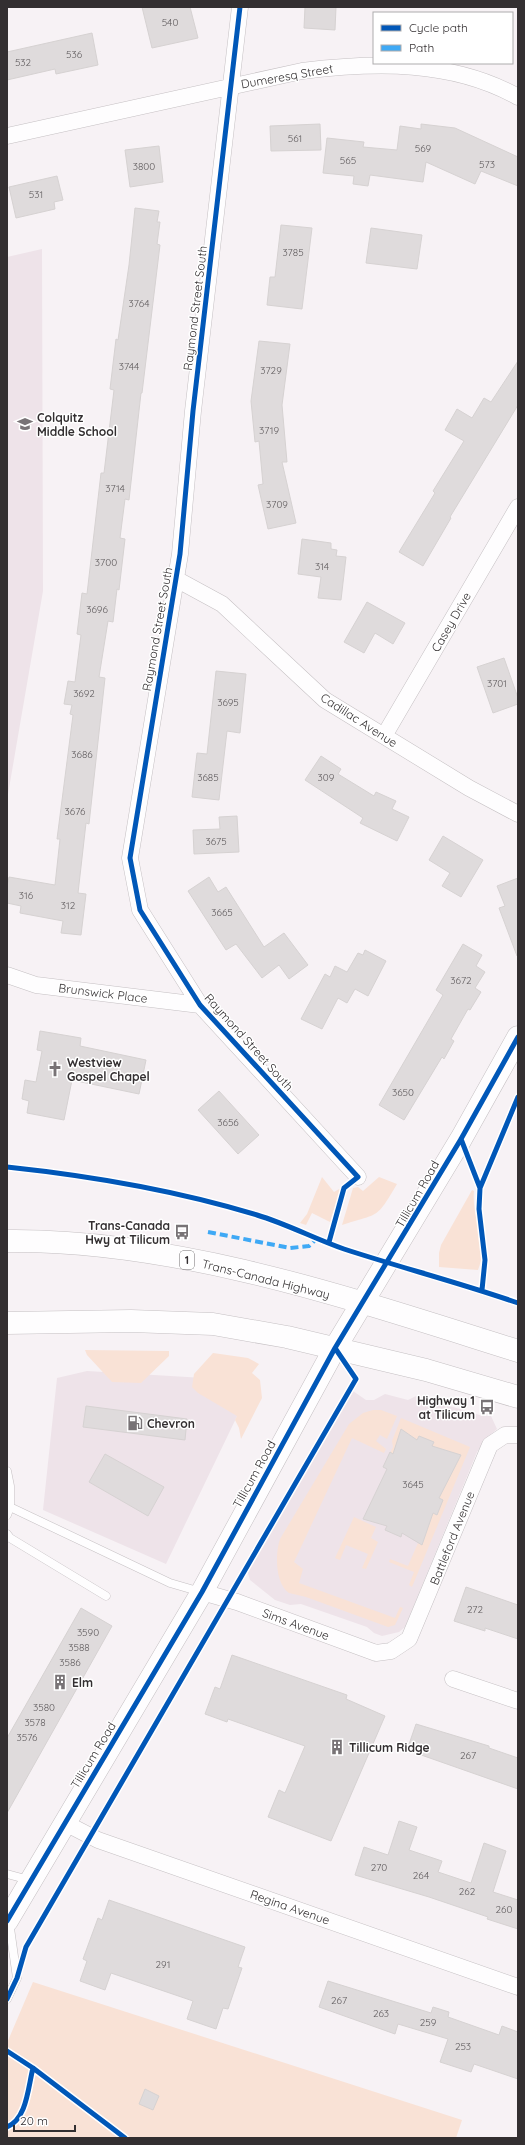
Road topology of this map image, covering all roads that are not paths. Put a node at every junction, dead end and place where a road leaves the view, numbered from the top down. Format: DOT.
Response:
graph roads {
  1 [pos="240,7"];
  2 [pos="231,87"];
  3 [pos="518,97"];
  4 [pos="7,136"];
  5 [pos="518,507"];
  6 [pos="176,579"];
  7 [pos="384,736"];
  8 [pos="518,814"];
  9 [pos="7,975"];
  10 [pos="200,1005"];
  11 [pos="518,1037"];
  12 [pos="358,1177"];
  13 [pos="7,1241"];
  14 [pos="362,1304"];
  15 [pos="7,1323"];
  16 [pos="335,1348"];
  17 [pos="518,1351"];
  18 [pos="518,1397"];
  19 [pos="518,1435"];
  20 [pos="7,1471"];
  21 [pos="10,1507"];
  22 [pos="7,1515"];
  23 [pos="7,1534"];
  24 [pos="202,1592"];
  25 [pos="106,1596"];
  26 [pos="391,1651"];
  27 [pos="453,1679"];
  28 [pos="518,1701"];
  29 [pos="65,1823"];
  30 [pos="7,1874"];
  31 [pos="30,1880"];
  32 [pos="8,1919"];
  33 [pos="518,1987"];
  34 [pos="7,1999"];
  1 -- 2 [label="street, Raymond Street South"];
  2 -- 3 [label="street, Dumeresq Street"];
  2 -- 4 [label="street, Dumeresq Street"];
  2 -- 6 [label="street, Raymond Street South"];
  5 -- 7 [label="street, Casey Drive"];
  6 -- 7 [label="street, Cadillac Avenue"];
  6 -- 10 [label="street, Raymond Street South"];
  7 -- 8 [label="street, Cadillac Avenue"];
  9 -- 10 [label="street, Brunswick Place"];
  10 -- 12 [label="street, Raymond Street South"];
  11 -- 14 [label="main road, Tillicum Road"];
  13 -- 14 [label="main road, Trans-Canada Highway / 1"];
  14 -- 16 [label="main road, Tillicum Road"];
  14 -- 17 [label="main road, Trans-Canada Highway / 1"];
  15 -- 16 [label="main road"];
  16 -- 18 [label="main road"];
  16 -- 24 [label="main road, Tillicum Road"];
  19 -- 26 [label="street, Battleford Avenue"];
  20 -- 21 [label="lane"];
  21 -- 22 [label="lane"];
  21 -- 24 [label="lane"];
  23 -- 25 [label="lane"];
  24 -- 26 [label="street, Sims Avenue"];
  24 -- 29 [label="main road, Tillicum Road"];
  27 -- 28 [label="street"];
  29 -- 31 [label="main road, Tillicum Road"];
  29 -- 33 [label="street, Regina Avenue"];
  30 -- 31 [label="lane"];
  31 -- 32 [label="main road, Tillicum Road"];
  32 -- 34 [label="lane"];
}
